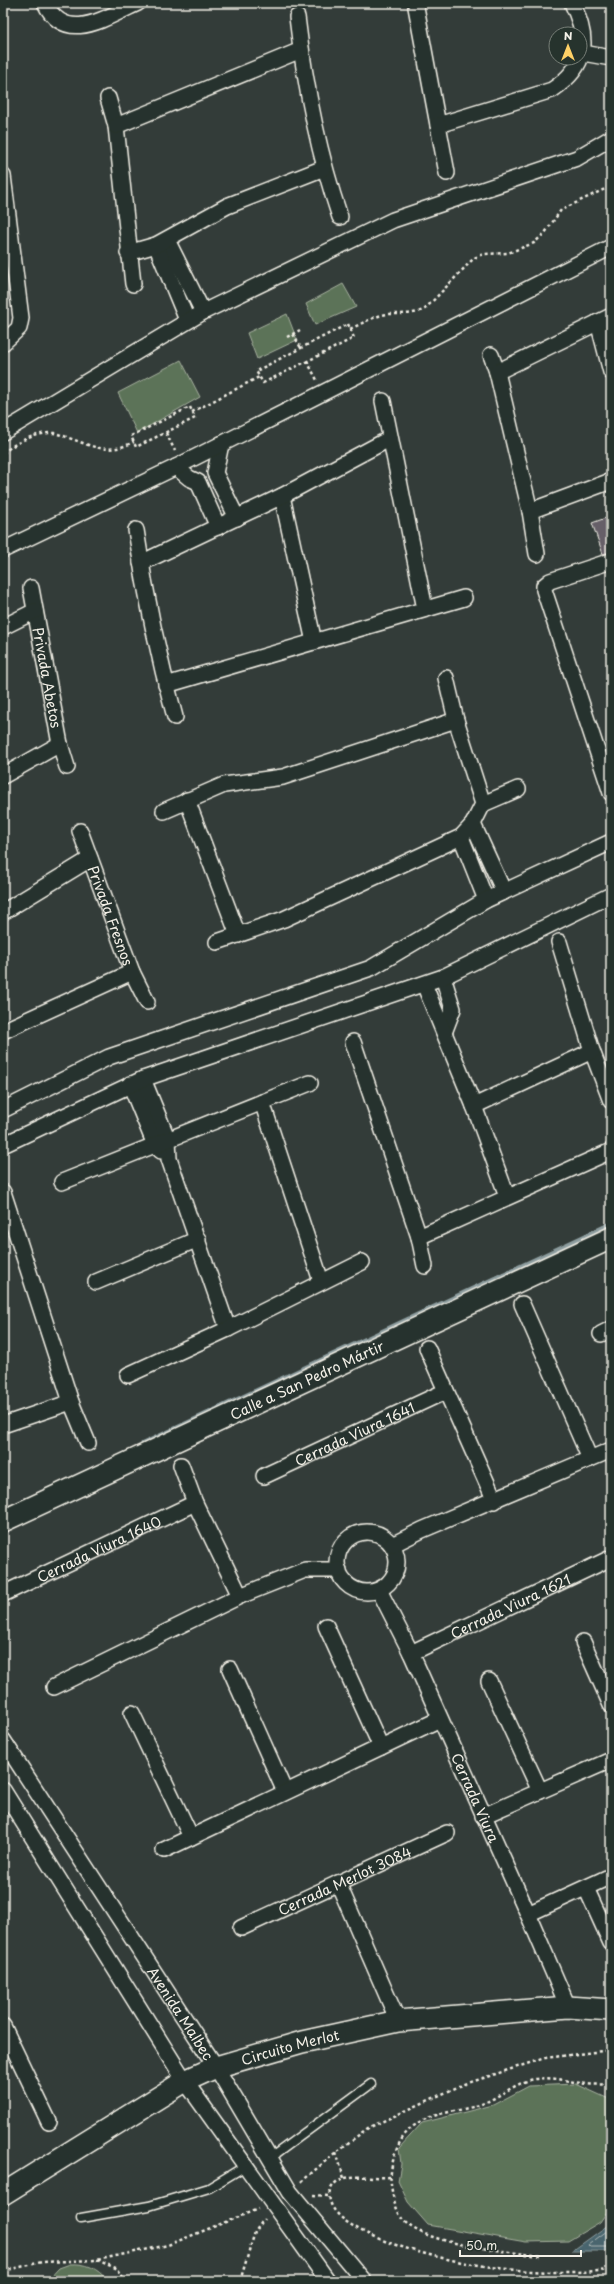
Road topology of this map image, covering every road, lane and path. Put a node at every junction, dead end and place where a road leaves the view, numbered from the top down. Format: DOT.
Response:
graph roads {
  1 [pos="45,3"];
  2 [pos="138,3"];
  3 [pos="572,3"];
  4 [pos="416,8"];
  5 [pos="297,17"];
  6 [pos="580,26"];
  7 [pos="301,50"];
  8 [pos="588,54"];
  9 [pos="611,58"];
  10 [pos="576,66"];
  11 [pos="108,98"];
  12 [pos="438,125"];
  13 [pos="116,126"];
  14 [pos="611,138"];
  15 [pos="324,168"];
  16 [pos="447,173"];
  17 [pos="3,176"];
  18 [pos="611,186"];
  19 [pos="340,217"];
  20 [pos="162,242"];
  21 [pos="611,247"];
  22 [pos="128,253"];
  23 [pos="133,284"];
  24 [pos="203,312"];
  25 [pos="605,319"];
  26 [pos="187,320"];
  27 [pos="350,329"];
  28 [pos="300,330"];
  29 [pos="293,334"];
  30 [pos="287,337"];
  31 [pos="3,343"];
  32 [pos="301,348"];
  33 [pos="491,355"];
  34 [pos="307,361"];
  35 [pos="497,372"];
  36 [pos="611,372"];
  37 [pos="260,377"];
  38 [pos="323,392"];
  39 [pos="383,401"];
  40 [pos="192,412"];
  41 [pos="3,432"];
  42 [pos="166,433"];
  43 [pos="389,439"];
  44 [pos="134,442"];
  45 [pos="221,444"];
  46 [pos="3,447"];
  47 [pos="4,452"];
  48 [pos="179,466"];
  49 [pos="215,473"];
  50 [pos="611,481"];
  51 [pos="198,482"];
  52 [pos="282,496"];
  53 [pos="530,511"];
  54 [pos="237,518"];
  55 [pos="218,527"];
  56 [pos="136,530"];
  57 [pos="3,550"];
  58 [pos="537,554"];
  59 [pos="611,561"];
  60 [pos="141,564"];
  61 [pos="31,588"];
  62 [pos="464,598"];
  63 [pos="425,609"];
  64 [pos="35,611"];
  65 [pos="3,627"];
  66 [pos="314,642"];
  67 [pos="446,678"];
  68 [pos="166,685"];
  69 [pos="175,717"];
  70 [pos="456,720"];
  71 [pos="60,744"];
  72 [pos="605,756"];
  73 [pos="67,767"];
  74 [pos="3,776"];
  75 [pos="518,789"];
  76 [pos="611,793"];
  77 [pos="187,800"];
  78 [pos="483,804"];
  79 [pos="164,811"];
  80 [pos="473,824"];
  81 [pos="80,831"];
  82 [pos="461,837"];
  83 [pos="611,842"];
  84 [pos="90,859"];
  85 [pos="504,892"];
  86 [pos="611,896"];
  87 [pos="486,900"];
  88 [pos="3,912"];
  89 [pos="238,935"];
  90 [pos="217,942"];
  91 [pos="559,942"];
  92 [pos="132,972"];
  93 [pos="443,977"];
  94 [pos="424,984"];
  95 [pos="147,1002"];
  96 [pos="445,1030"];
  97 [pos="3,1031"];
  98 [pos="353,1042"];
  99 [pos="592,1051"];
  100 [pos="137,1082"];
  101 [pos="310,1083"];
  102 [pos="611,1101"];
  103 [pos="262,1102"];
  104 [pos="474,1106"];
  105 [pos="3,1110"];
  106 [pos="161,1143"];
  107 [pos="3,1145"];
  108 [pos="611,1151"];
  109 [pos="62,1182"];
  110 [pos="3,1192"];
  111 [pos="507,1196"];
  112 [pos="6,1215"];
  113 [pos="418,1237"];
  114 [pos="611,1238"];
  115 [pos="198,1239"];
  116 [pos="362,1262"];
  117 [pos="425,1266"];
  118 [pos="321,1281"];
  119 [pos="96,1282"];
  120 [pos="522,1304"];
  121 [pos="228,1329"];
  122 [pos="427,1348"];
  123 [pos="128,1374"];
  124 [pos="446,1391"];
  125 [pos="71,1402"];
  126 [pos="3,1425"];
  127 [pos="88,1443"];
  128 [pos="611,1450"];
  129 [pos="590,1459"];
  130 [pos="181,1465"];
  131 [pos="264,1476"];
  132 [pos="495,1501"];
  133 [pos="195,1503"];
  134 [pos="3,1521"];
  135 [pos="392,1545"];
  136 [pos="611,1558"];
  137 [pos="338,1570"];
  138 [pos="378,1590"];
  139 [pos="3,1594"];
  140 [pos="240,1596"];
  141 [pos="326,1626"];
  142 [pos="583,1642"];
  143 [pos="411,1654"];
  144 [pos="230,1669"];
  145 [pos="489,1682"];
  146 [pos="54,1687"];
  147 [pos="611,1705"];
  148 [pos="132,1713"];
  149 [pos="440,1719"];
  150 [pos="3,1740"];
  151 [pos="381,1747"];
  152 [pos="611,1760"];
  153 [pos="3,1790"];
  154 [pos="540,1791"];
  155 [pos="285,1792"];
  156 [pos="483,1816"];
  157 [pos="447,1833"];
  158 [pos="191,1837"];
  159 [pos="164,1850"];
  160 [pos="611,1876"];
  161 [pos="338,1884"];
  162 [pos="586,1888"];
  163 [pos="528,1914"];
  164 [pos="241,1928"];
  165 [pos="611,1943"];
  166 [pos="568,2007"];
  167 [pos="611,2010"];
  168 [pos="398,2021"];
  169 [pos="3,2026"];
  170 [pos="611,2050"];
  171 [pos="216,2067"];
  172 [pos="185,2081"];
  173 [pos="611,2083"];
  174 [pos="371,2084"];
  175 [pos="49,2122"];
  176 [pos="336,2152"];
  177 [pos="269,2159"];
  178 [pos="247,2165"];
  179 [pos="390,2177"];
  180 [pos="344,2178"];
  181 [pos="290,2192"];
  182 [pos="3,2194"];
  183 [pos="272,2204"];
  184 [pos="81,2218"];
  185 [pos="540,2256"];
  186 [pos="97,2260"];
  187 [pos="611,2270"];
  188 [pos="3,2271"];
  189 [pos="125,2281"];
  190 [pos="240,2281"];
  191 [pos="328,2281"];
  192 [pos="364,2281"];
  1 -- 2 [label="street"];
  3 -- 6 [label="street"];
  4 -- 12 [label="street"];
  5 -- 7 [label="street"];
  7 -- 13 [label="street"];
  7 -- 15 [label="street"];
  8 -- 9 [label="street"];
  10 -- 12 [label="street"];
  11 -- 13 [label="street"];
  12 -- 16 [label="street"];
  13 -- 22 [label="street"];
  14 -- 24 [label="street"];
  15 -- 19 [label="street"];
  15 -- 20 [label="street"];
  17 -- 31 [label="street"];
  18 -- 27 [label="path"];
  20 -- 22 [label="street"];
  20 -- 24 [label="street"];
  20 -- 26 [label="street"];
  21 -- 38 [label="street"];
  22 -- 23 [label="street"];
  24 -- 26 [label="street"];
  25 -- 35 [label="street"];
  25 -- 36 [label="street"];
  26 -- 41 [label="street"];
  27 -- 32 [label="path"];
  27 -- 34 [label="path"];
  28 -- 29 [label="path"];
  29 -- 30 [label="path"];
  29 -- 32 [label="path"];
  32 -- 37 [label="path"];
  33 -- 35 [label="street"];
  34 -- 37 [label="path"];
  34 -- 38 [label="path"];
  35 -- 53 [label="street"];
  37 -- 40 [label="path"];
  38 -- 45 [label="street"];
  39 -- 43 [label="street"];
  40 -- 42 [label="path"];
  40 -- 44 [label="path"];
  42 -- 44 [label="path"];
  42 -- 48 [label="path"];
  43 -- 52 [label="street"];
  43 -- 63 [label="street"];
  44 -- 47 [label="path"];
  45 -- 48 [label="street"];
  45 -- 49 [label="street"];
  46 -- 47 [label="path"];
  48 -- 51 [label="street"];
  48 -- 57 [label="street"];
  49 -- 51 [label="street"];
  49 -- 54 [label="street"];
  50 -- 53 [label="street"];
  51 -- 55 [label="street"];
  52 -- 54 [label="street"];
  52 -- 66 [label="street"];
  53 -- 58 [label="street"];
  54 -- 55 [label="street"];
  55 -- 60 [label="street"];
  56 -- 60 [label="street"];
  59 -- 72 [label="street"];
  60 -- 68 [label="street"];
  61 -- 64 [label="street, Privada Abetos"];
  62 -- 63 [label="street"];
  63 -- 66 [label="street"];
  64 -- 65 [label="street, Privada Abetos"];
  64 -- 71 [label="street, Privada Abetos"];
  66 -- 68 [label="street"];
  67 -- 70 [label="street"];
  68 -- 69 [label="street"];
  70 -- 77 [label="street"];
  70 -- 78 [label="street"];
  71 -- 73 [label="street, Privada Abetos"];
  71 -- 74 [label="street, Privada Abetos"];
  72 -- 76 [label="street"];
  75 -- 78 [label="street"];
  77 -- 79 [label="street"];
  77 -- 89 [label="street"];
  78 -- 80 [label="street"];
  80 -- 82 [label="street"];
  80 -- 85 [label="street"];
  81 -- 84 [label="street, Privada Fresnos"];
  82 -- 87 [label="street"];
  82 -- 89 [label="street"];
  83 -- 85 [label="street"];
  84 -- 88 [label="street, Privada Fresnos"];
  84 -- 92 [label="street, Privada Fresnos"];
  85 -- 87 [label="street"];
  86 -- 93 [label="street"];
  87 -- 105 [label="street"];
  89 -- 90 [label="street"];
  91 -- 99 [label="street"];
  92 -- 95 [label="street, Privada Fresnos"];
  92 -- 97 [label="street, Privada Fresnos"];
  93 -- 94 [label="street"];
  93 -- 96 [label="street"];
  94 -- 96 [label="street"];
  94 -- 100 [label="street"];
  96 -- 104 [label="street"];
  98 -- 113 [label="street"];
  99 -- 102 [label="street"];
  99 -- 104 [label="street"];
  100 -- 106 [label="street"];
  100 -- 107 [label="street"];
  101 -- 103 [label="street"];
  103 -- 106 [label="street"];
  103 -- 118 [label="street"];
  104 -- 111 [label="street"];
  106 -- 109 [label="street"];
  106 -- 115 [label="street"];
  108 -- 111 [label="street"];
  110 -- 112 [label="street"];
  111 -- 113 [label="street"];
  112 -- 125 [label="street"];
  113 -- 117 [label="street"];
  114 -- 134 [label="main road, Calle a San Pedro Mártir"];
  115 -- 119 [label="street"];
  115 -- 121 [label="street"];
  116 -- 118 [label="street"];
  118 -- 121 [label="street"];
  120 -- 129 [label="street"];
  121 -- 123 [label="street"];
  122 -- 124 [label="street"];
  124 -- 131 [label="street, Cerrada Viura 1641"];
  124 -- 132 [label="street"];
  125 -- 126 [label="street"];
  125 -- 127 [label="street"];
  128 -- 129 [label="street"];
  129 -- 132 [label="street"];
  130 -- 133 [label="street"];
  132 -- 135 [label="street"];
  133 -- 139 [label="street, Cerrada Viura 1640"];
  133 -- 140 [label="street"];
  135 -- 137 [label="street"];
  135 -- 138 [label="street"];
  136 -- 143 [label="street, Cerrada Viura 1621"];
  137 -- 138 [label="street"];
  137 -- 140 [label="street"];
  138 -- 143 [label="street, Cerrada Viura"];
  140 -- 146 [label="street"];
  141 -- 151 [label="street"];
  142 -- 147 [label="street"];
  143 -- 149 [label="street, Cerrada Viura"];
  144 -- 155 [label="street"];
  145 -- 154 [label="street"];
  148 -- 158 [label="street"];
  149 -- 151 [label="street"];
  149 -- 156 [label="street, Cerrada Viura"];
  150 -- 171 [label="street, Avenida Malbec"];
  151 -- 155 [label="street"];
  152 -- 154 [label="street"];
  153 -- 172 [label="street"];
  154 -- 156 [label="street"];
  155 -- 158 [label="street"];
  156 -- 163 [label="street, Cerrada Viura"];
  157 -- 161 [label="street, Cerrada Merlot 3084"];
  158 -- 159 [label="street"];
  160 -- 162 [label="street"];
  161 -- 164 [label="street, Cerrada Merlot 3084"];
  161 -- 168 [label="street"];
  162 -- 163 [label="street"];
  162 -- 165 [label="street"];
  163 -- 166 [label="street, Cerrada Viura"];
  166 -- 167 [label="main road, Circuito Merlot"];
  166 -- 168 [label="main road, Circuito Merlot"];
  168 -- 171 [label="main road, Circuito Merlot"];
  169 -- 175 [label="street"];
  170 -- 176 [label="path"];
  171 -- 172 [label="main road, Circuito Merlot"];
  171 -- 177 [label="street, Avenida Malbec"];
  172 -- 178 [label="street"];
  172 -- 182 [label="main road, Circuito Merlot"];
  173 -- 179 [label="path"];
  174 -- 177 [label="lane"];
  176 -- 180 [label="path"];
  176 -- 181 [label="path"];
  177 -- 181 [label="street, Avenida Malbec"];
  178 -- 183 [label="street"];
  178 -- 184 [label="lane"];
  179 -- 180 [label="path"];
  179 -- 185 [label="path"];
  180 -- 187 [label="path"];
  181 -- 192 [label="street, Avenida Malbec"];
  183 -- 186 [label="path"];
  183 -- 190 [label="path"];
  183 -- 191 [label="street"];
  186 -- 188 [label="path"];
  186 -- 189 [label="path"];
}
